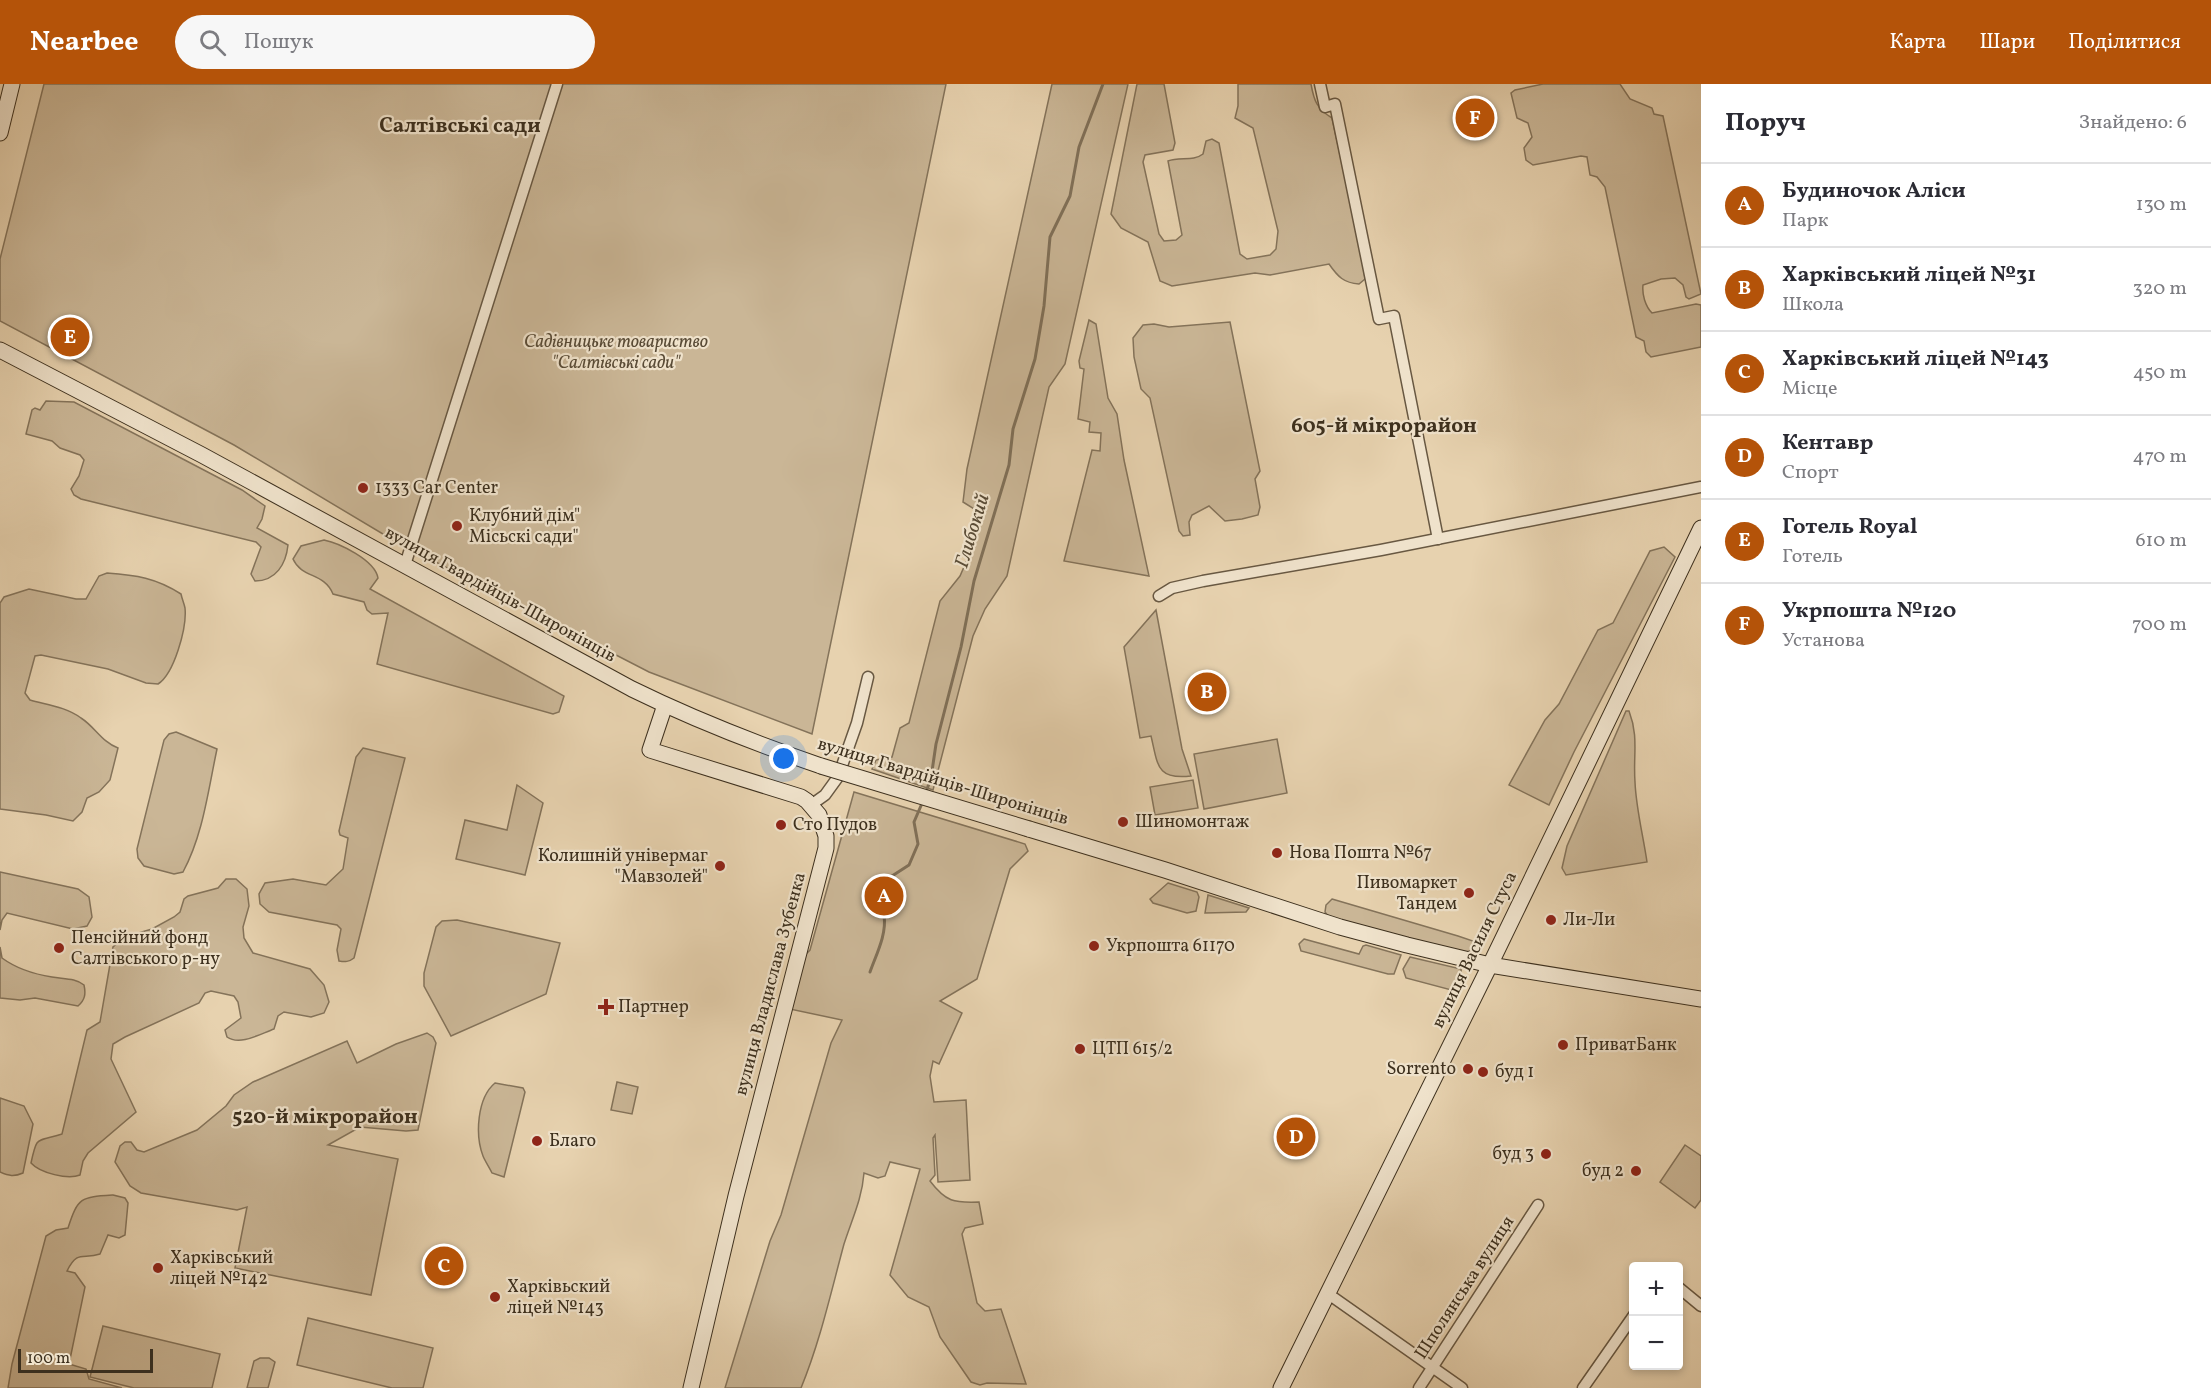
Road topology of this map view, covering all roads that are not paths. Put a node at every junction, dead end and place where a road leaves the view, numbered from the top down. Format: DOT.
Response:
graph roads {
  1 [pos="12,84"];
  2 [pos="557,84"];
  3 [pos="1320,84"];
  4 [pos="0,133"];
  5 [pos="0,350"];
  6 [pos="1701,487"];
  7 [pos="1701,528"];
  8 [pos="1438,539"];
  9 [pos="405,565"];
  10 [pos="1159,596"];
  11 [pos="868,677"];
  12 [pos="665,705"];
  13 [pos="811,805"];
  14 [pos="1490,964"];
  15 [pos="1701,999"];
  16 [pos="1538,1205"];
  17 [pos="1683,1291"];
  18 [pos="1328,1293"];
  19 [pos="1701,1306"];
  20 [pos="1629,1323"];
  21 [pos="1433,1367"];
  22 [pos="691,1388"];
  23 [pos="1281,1388"];
  24 [pos="1419,1388"];
  25 [pos="1462,1388"];
  26 [pos="1583,1388"];
  1 -- 4 [label="main road"];
  2 -- 9 [label="street"];
  3 -- 8 [label="street"];
  5 -- 9 [label="main road, вулиця Гвардійців-Широнінців"];
  6 -- 8 [label="street"];
  7 -- 14 [label="main road, вулиця Василя Стуса"];
  8 -- 10 [label="street"];
  9 -- 12 [label="main road, вулиця Гвардійців-Широнінців"];
  11 -- 13 [label="street"];
  12 -- 13 [label="main road"];
  12 -- 14 [label="main road, вулиця Гвардійців-Широнінців, bridge"];
  13 -- 22 [label="main road, вулиця Владислава Зубенка"];
  14 -- 15 [label="main road, вулиця Гвардійців-Широнінців"];
  14 -- 18 [label="main road, вулиця Василя Стуса"];
  16 -- 21 [label="street, Шполянська вулиця"];
  17 -- 19 [label="street"];
  18 -- 21 [label="street"];
  18 -- 23 [label="main road, вулиця Василя Стуса"];
  20 -- 26 [label="street"];
  21 -- 24 [label="street, Шполянська вулиця"];
  21 -- 25 [label="street"];
}
